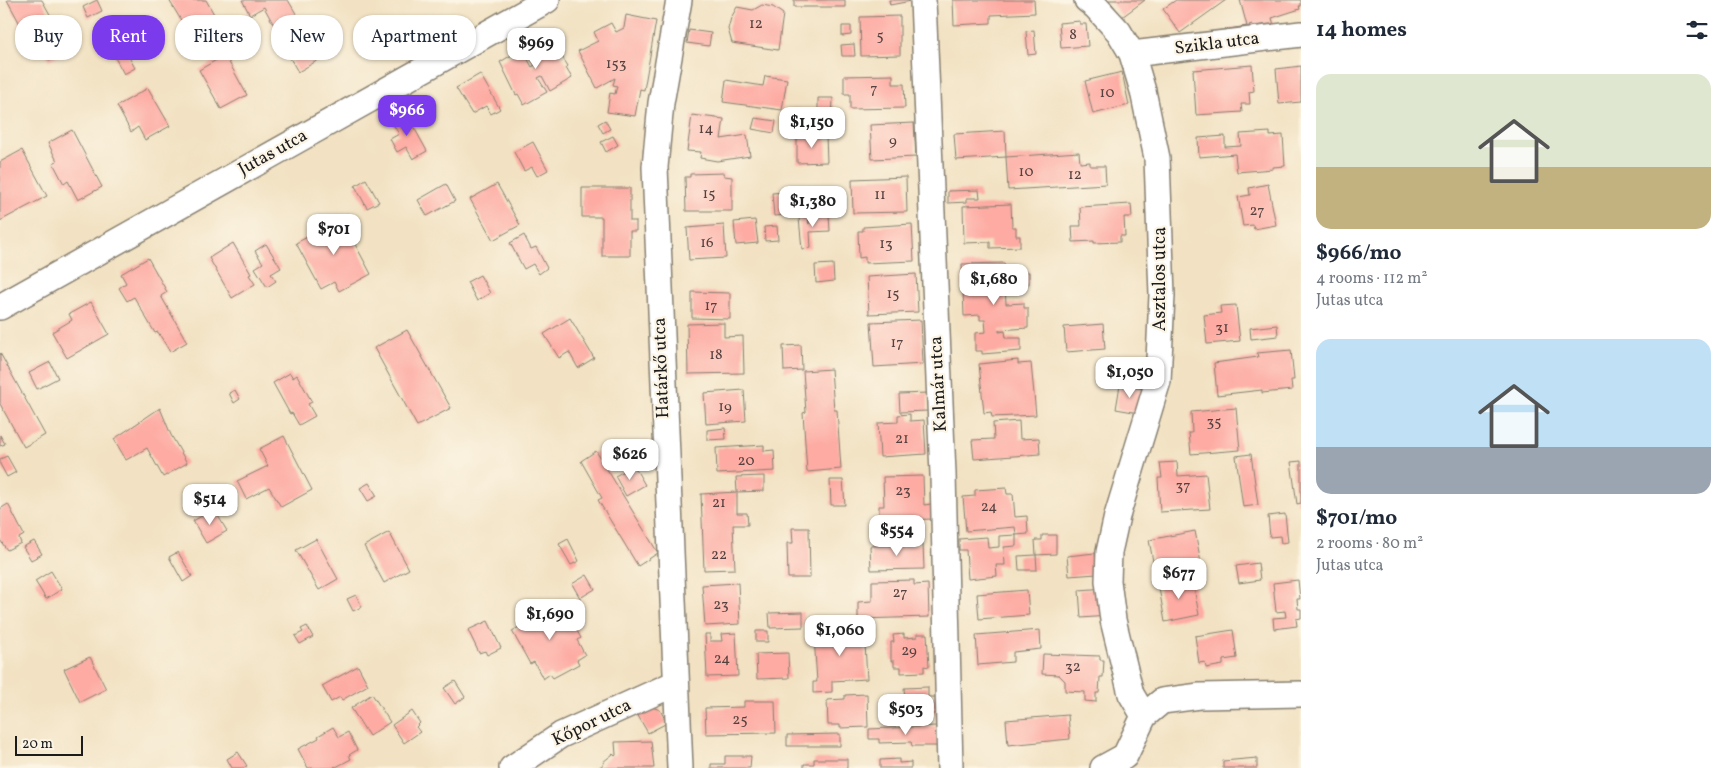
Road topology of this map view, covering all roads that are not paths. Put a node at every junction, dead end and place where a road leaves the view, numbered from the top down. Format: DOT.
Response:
graph roads {
  1 [pos="547,0"];
  2 [pos="679,0"];
  3 [pos="924,0"];
  4 [pos="1087,0"];
  5 [pos="1301,34"];
  6 [pos="1132,54"];
  7 [pos="0,307"];
  8 [pos="676,683"];
  9 [pos="1301,694"];
  10 [pos="1144,716"];
  11 [pos="512,768"];
  12 [pos="680,768"];
  13 [pos="950,768"];
  14 [pos="1103,768"];
  1 -- 7 [label="street, Jutas utca"];
  2 -- 8 [label="street, Határkő utca"];
  3 -- 13 [label="street, Kalmár utca"];
  4 -- 6 [label="street, Asztalos utca"];
  5 -- 6 [label="street, Szikla utca"];
  6 -- 10 [label="street, Asztalos utca"];
  8 -- 11 [label="street, Kőpor utca"];
  8 -- 12 [label="street, Határkő utca"];
  9 -- 10 [label="street"];
  10 -- 14 [label="street"];
}
